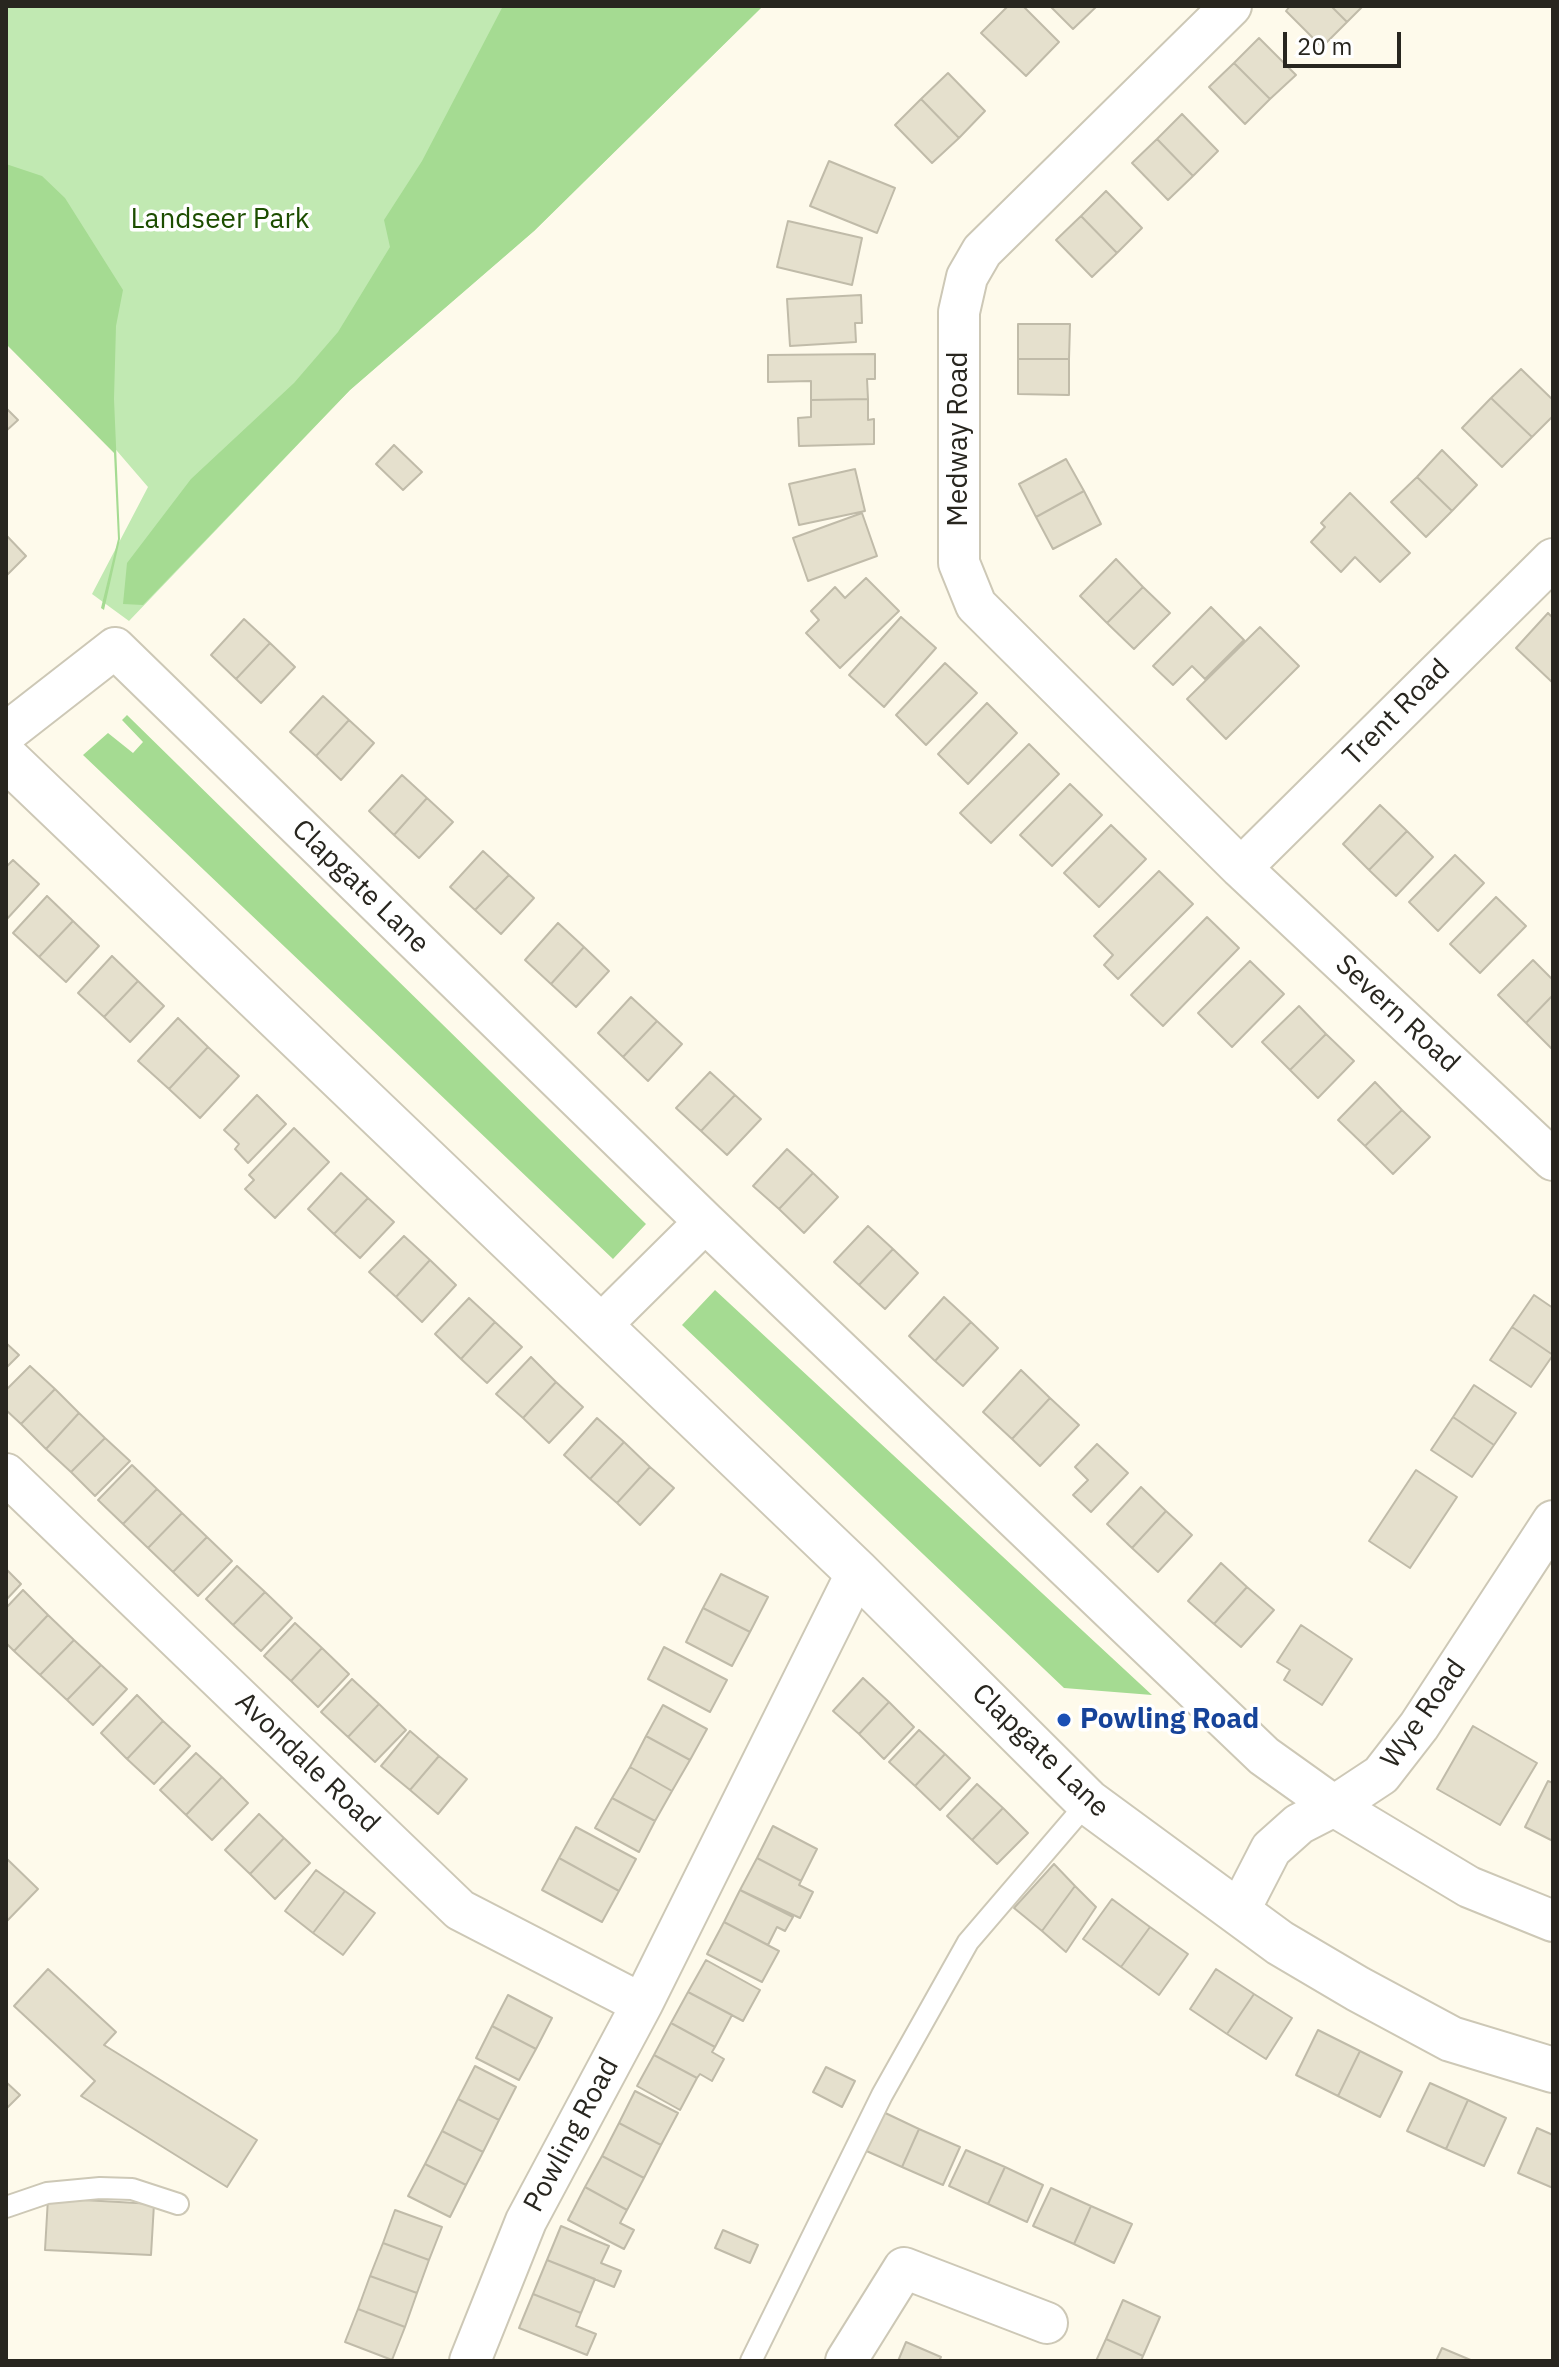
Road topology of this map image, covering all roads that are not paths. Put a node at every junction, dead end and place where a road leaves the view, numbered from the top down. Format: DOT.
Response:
graph roads {
  1 [pos="1231,6"];
  2 [pos="1553,559"];
  3 [pos="6,733"];
  4 [pos="6,758"];
  5 [pos="1241,868"];
  6 [pos="1553,1160"];
  7 [pos="705,1222"];
  8 [pos="599,1327"];
  9 [pos="6,1474"];
  10 [pos="1553,1521"];
  11 [pos="857,1572"];
  12 [pos="1088,1802"];
  13 [pos="1334,1806"];
  14 [pos="1238,1913"];
  15 [pos="1553,1921"];
  16 [pos="642,2004"];
  17 [pos="1553,2070"];
  18 [pos="178,2204"];
  19 [pos="6,2207"];
  20 [pos="1047,2323"];
  21 [pos="478,2360"];
  22 [pos="751,2361"];
  23 [pos="846,2361"];
  1 -- 5 [label="street, Medway Road"];
  2 -- 5 [label="street, Trent Road"];
  3 -- 7 [label="street, Clapgate Lane"];
  4 -- 8 [label="street, Clapgate Lane"];
  5 -- 6 [label="street, Severn Road"];
  7 -- 8 [label="street"];
  7 -- 13 [label="street, Clapgate Lane"];
  8 -- 11 [label="street, Clapgate Lane"];
  9 -- 16 [label="street, Avondale Road"];
  10 -- 13 [label="street, Wye Road"];
  11 -- 12 [label="street, Clapgate Lane"];
  11 -- 16 [label="street, Powling Road"];
  12 -- 14 [label="street, Clapgate Lane"];
  12 -- 22 [label="lane"];
  13 -- 14 [label="street, Wye Road"];
  13 -- 15 [label="street, Clapgate Lane"];
  14 -- 17 [label="street, Clapgate Lane"];
  16 -- 21 [label="street, Powling Road"];
  18 -- 19 [label="lane"];
  20 -- 23 [label="street"];
}
